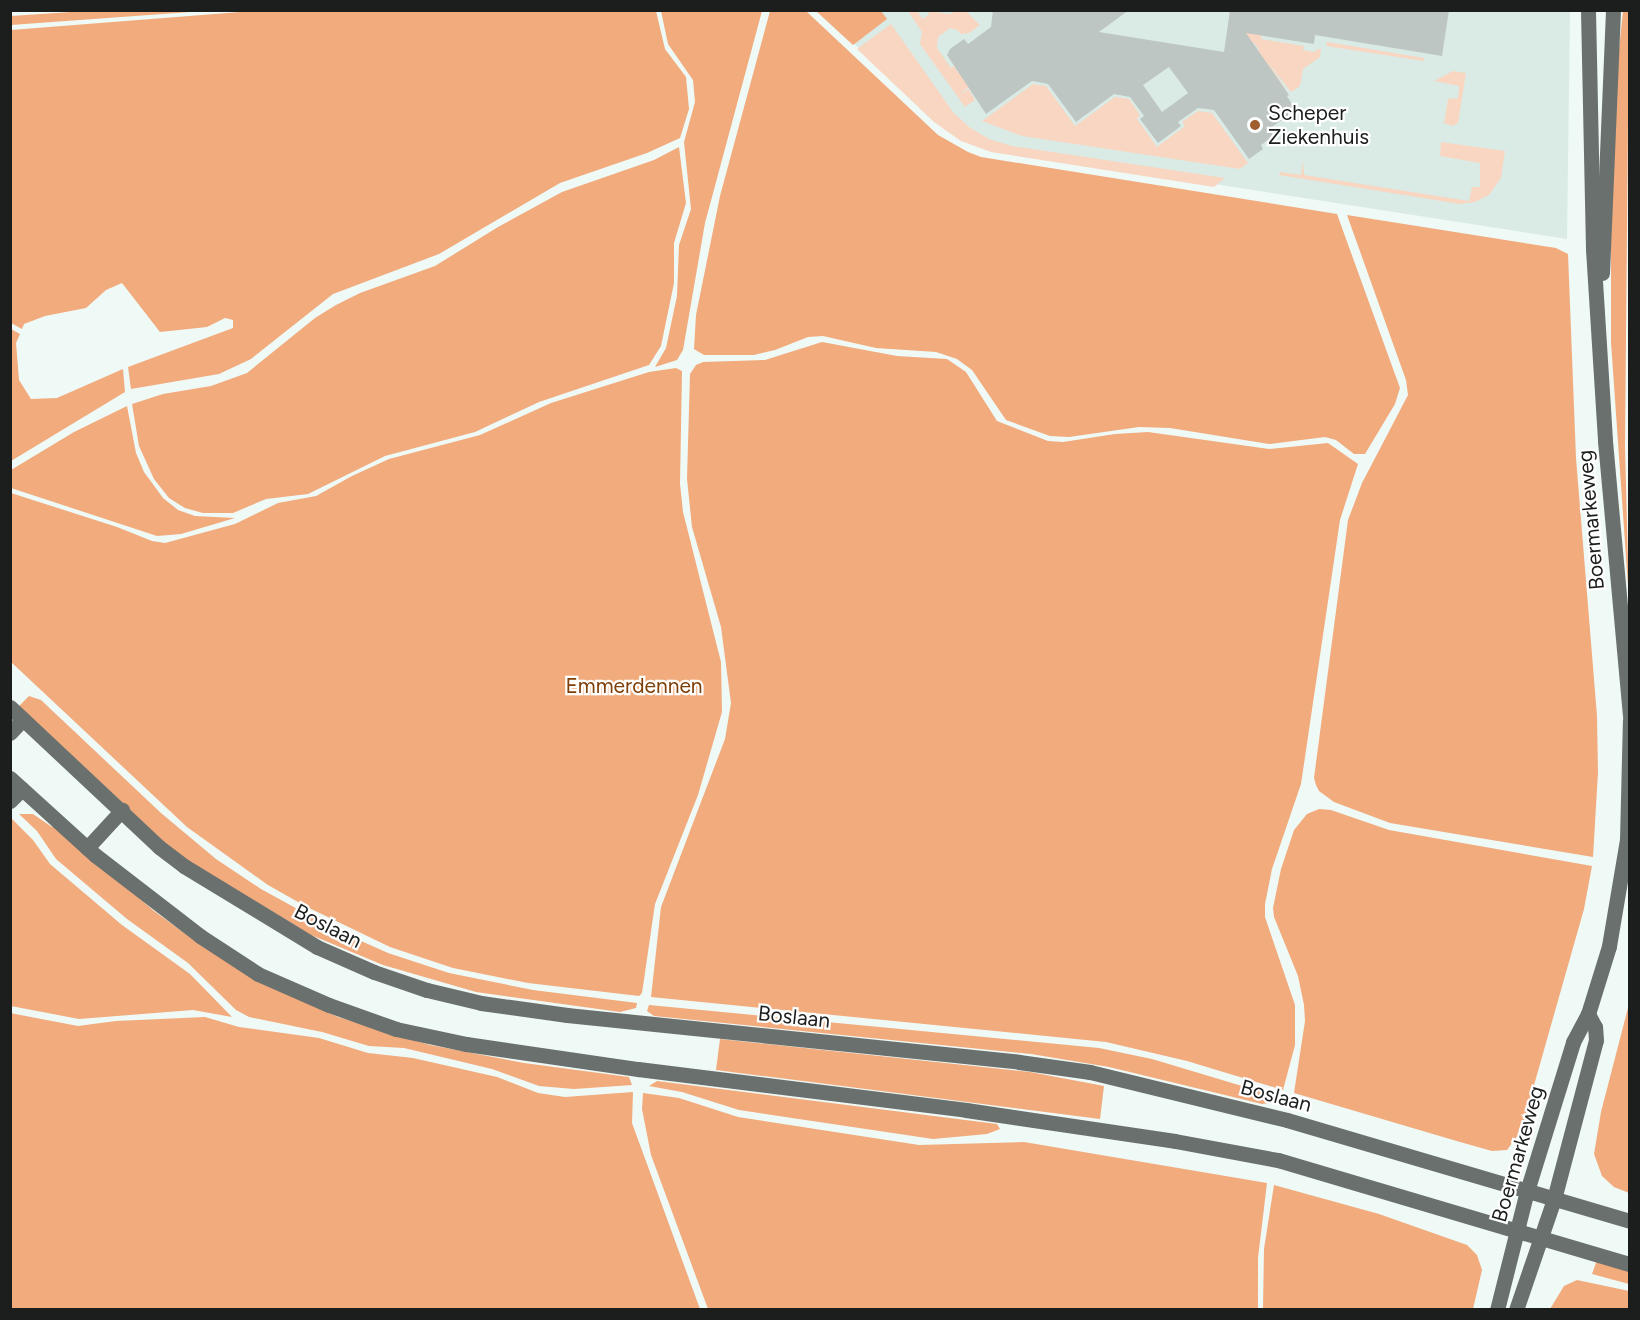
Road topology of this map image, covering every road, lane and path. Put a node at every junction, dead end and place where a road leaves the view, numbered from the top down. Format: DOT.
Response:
graph roads {
  1 [pos="1588,10"];
  2 [pos="1613,10"];
  3 [pos="1599,321"];
  4 [pos="10,707"];
  5 [pos="1629,718"];
  6 [pos="23,719"];
  7 [pos="10,733"];
  8 [pos="10,778"];
  9 [pos="22,789"];
  10 [pos="10,801"];
  11 [pos="122,810"];
  12 [pos="87,848"];
  13 [pos="1588,1014"];
  14 [pos="1527,1191"];
  15 [pos="1554,1199"];
  16 [pos="1629,1221"];
  17 [pos="1517,1232"];
  18 [pos="1540,1240"];
  19 [pos="1629,1264"];
  20 [pos="1497,1310"];
  21 [pos="1516,1310"];
  1 -- 3 [label="main road, Boermarkeweg"];
  2 -- 3 [label="main road, Boermarkeweg"];
  3 -- 5 [label="main road, Boermarkeweg"];
  4 -- 6 [label="main road, Boslaan"];
  5 -- 13 [label="main road, Boermarkeweg"];
  6 -- 7 [label="main road"];
  6 -- 11 [label="main road, Boslaan"];
  8 -- 9 [label="main road"];
  9 -- 10 [label="main road"];
  9 -- 12 [label="main road"];
  11 -- 12 [label="main road"];
  11 -- 14 [label="main road, Boslaan"];
  12 -- 17 [label="main road"];
  13 -- 14 [label="main road, Boermarkeweg"];
  13 -- 15 [label="main road"];
  14 -- 15 [label="main road, Boslaan"];
  14 -- 17 [label="main road, Boermarkeweg"];
  15 -- 16 [label="main road, Boslaan"];
  15 -- 18 [label="main road"];
  17 -- 18 [label="main road"];
  17 -- 20 [label="main road, Boermarkeweg"];
  18 -- 19 [label="main road"];
  18 -- 21 [label="main road"];
}
